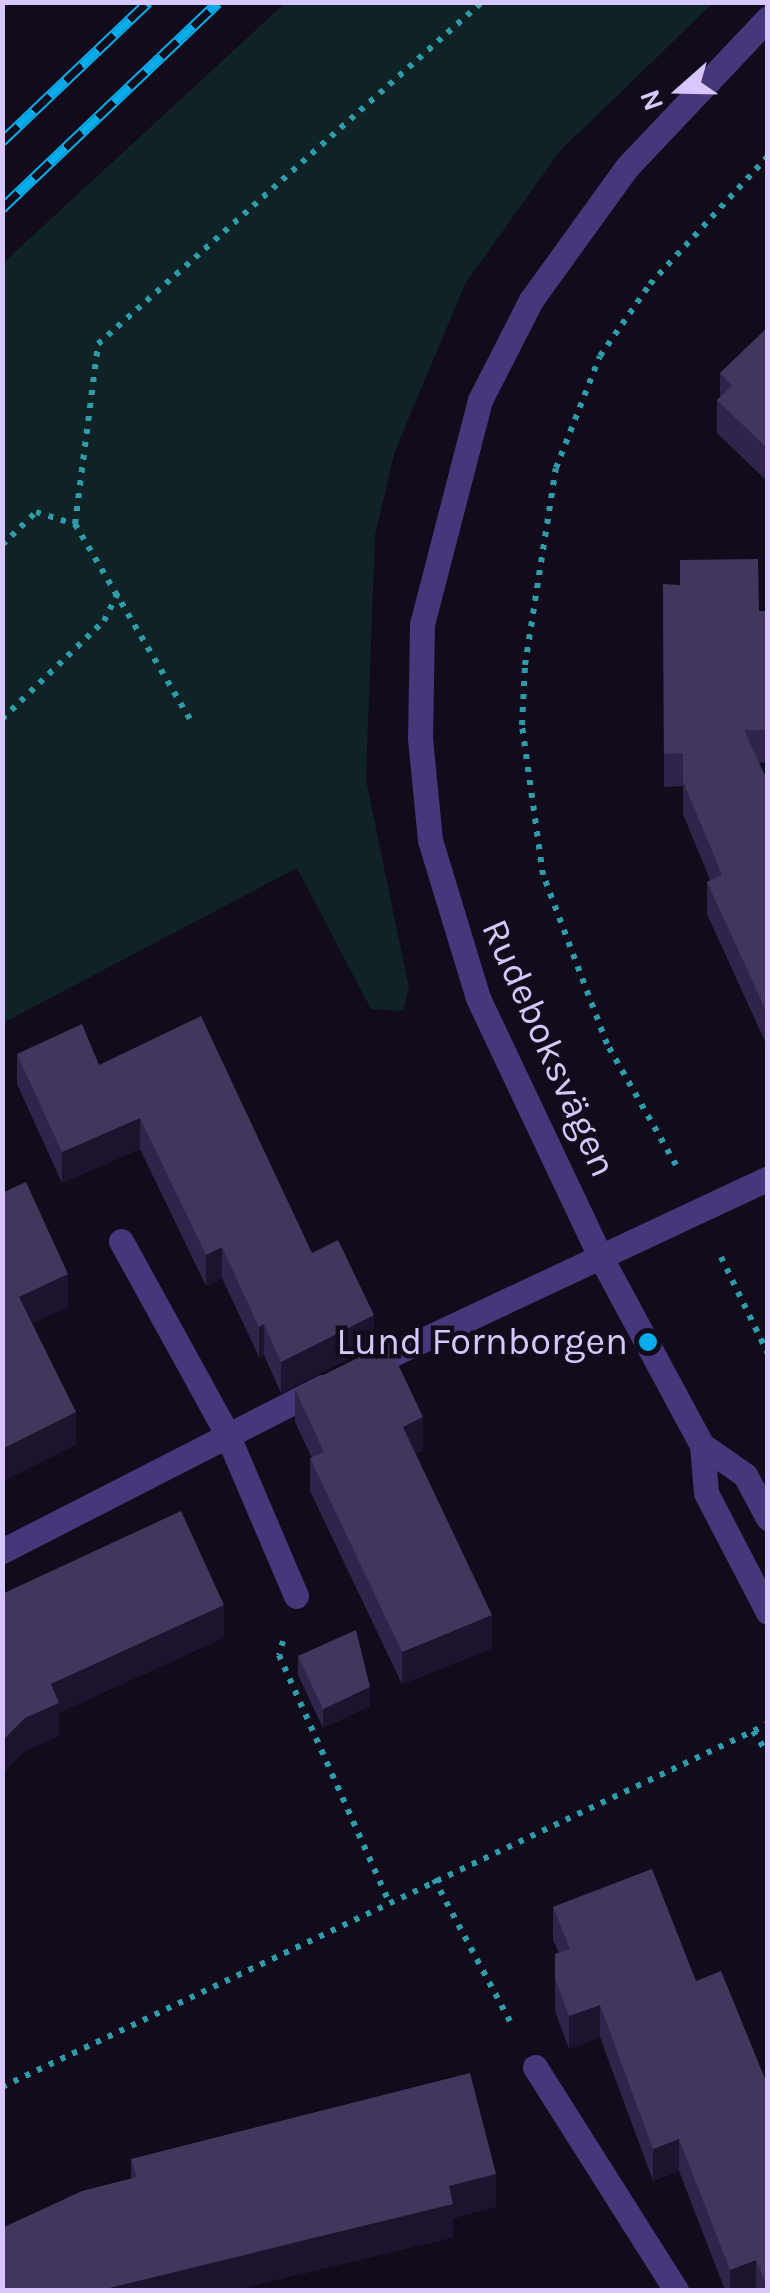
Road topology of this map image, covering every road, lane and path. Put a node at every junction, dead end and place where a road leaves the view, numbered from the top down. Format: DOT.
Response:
graph roads {
  1 [pos="482,2"];
  2 [pos="768,18"];
  3 [pos="768,156"];
  4 [pos="75,524"];
  5 [pos="2,545"];
  6 [pos="120,590"];
  7 [pos="2,719"];
  8 [pos="191,721"];
  9 [pos="768,1178"];
  10 [pos="700,1208"];
  11 [pos="121,1241"];
  12 [pos="599,1254"];
  13 [pos="768,1354"];
  14 [pos="227,1434"];
  15 [pos="702,1445"];
  16 [pos="768,1518"];
  17 [pos="2,1551"];
  18 [pos="296,1596"];
  19 [pos="768,1612"];
  20 [pos="768,1724"];
  21 [pos="752,1730"];
  22 [pos="768,1754"];
  23 [pos="434,1879"];
  24 [pos="388,1900"];
  25 [pos="535,2068"];
  26 [pos="2,2087"];
  27 [pos="676,2290"];
  1 -- 4 [label="path"];
  2 -- 12 [label="street, Rudeboksvägen"];
  3 -- 10 [label="path"];
  4 -- 5 [label="path"];
  4 -- 6 [label="path"];
  6 -- 7 [label="path"];
  6 -- 8 [label="path"];
  9 -- 10 [label="street"];
  10 -- 12 [label="street"];
  10 -- 13 [label="path"];
  11 -- 14 [label="street"];
  12 -- 14 [label="street"];
  12 -- 15 [label="street, Rudeboksvägen"];
  14 -- 17 [label="street"];
  14 -- 18 [label="street"];
  15 -- 16 [label="street, Rudeboksvägen"];
  15 -- 19 [label="street, Rudeboksvägen"];
  18 -- 24 [label="path"];
  20 -- 21 [label="path"];
  21 -- 22 [label="path"];
  21 -- 23 [label="path"];
  23 -- 24 [label="path"];
  23 -- 25 [label="path"];
  24 -- 26 [label="path"];
  25 -- 27 [label="street"];
}
